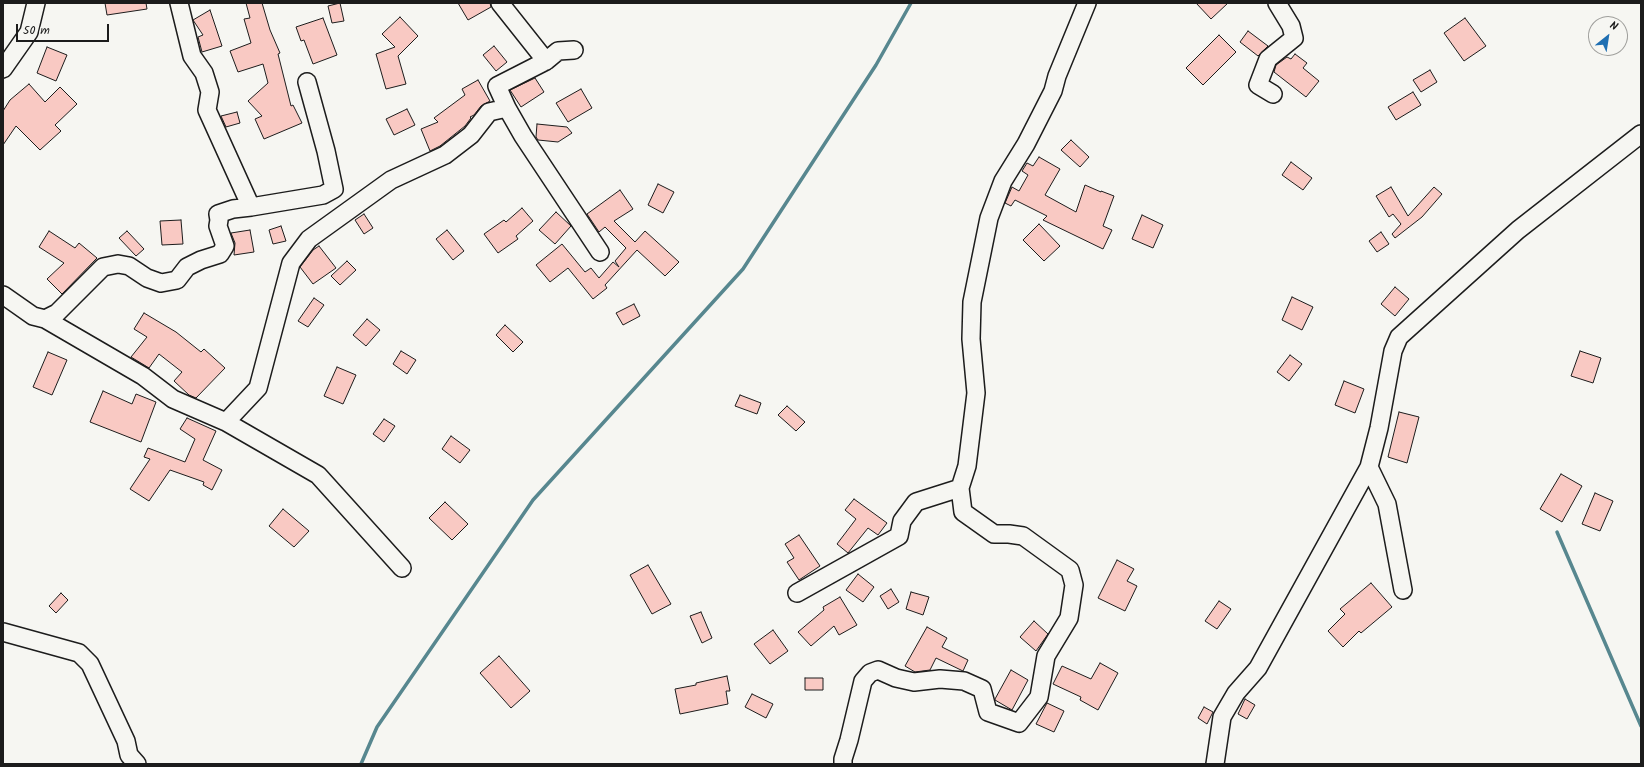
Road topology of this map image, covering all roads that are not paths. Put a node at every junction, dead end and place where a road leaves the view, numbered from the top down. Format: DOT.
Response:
graph roads {
  1 [pos="36,3"];
  2 [pos="179,3"];
  3 [pos="500,3"];
  4 [pos="1087,3"];
  5 [pos="1277,3"];
  6 [pos="574,50"];
  7 [pos="546,61"];
  8 [pos="3,69"];
  9 [pos="307,82"];
  10 [pos="1273,94"];
  11 [pos="507,108"];
  12 [pos="1641,134"];
  13 [pos="250,207"];
  14 [pos="600,252"];
  15 [pos="3,295"];
  16 [pos="45,319"];
  17 [pos="226,422"];
  18 [pos="1369,466"];
  19 [pos="960,488"];
  20 [pos="402,568"];
  21 [pos="1403,590"];
  22 [pos="797,593"];
  23 [pos="3,632"];
  24 [pos="137,764"];
  25 [pos="843,764"];
  26 [pos="1215,764"];
  1 -- 8 [label="street"];
  2 -- 13 [label="street"];
  3 -- 7 [label="street"];
  4 -- 19 [label="street"];
  5 -- 10 [label="street"];
  6 -- 7 [label="street"];
  7 -- 11 [label="street"];
  9 -- 13 [label="street"];
  11 -- 14 [label="street"];
  11 -- 17 [label="street"];
  12 -- 18 [label="street"];
  13 -- 16 [label="street"];
  15 -- 16 [label="street"];
  16 -- 17 [label="street"];
  17 -- 20 [label="street"];
  18 -- 21 [label="street"];
  18 -- 26 [label="street"];
  19 -- 22 [label="street"];
  19 -- 25 [label="street"];
  23 -- 24 [label="street"];
}
